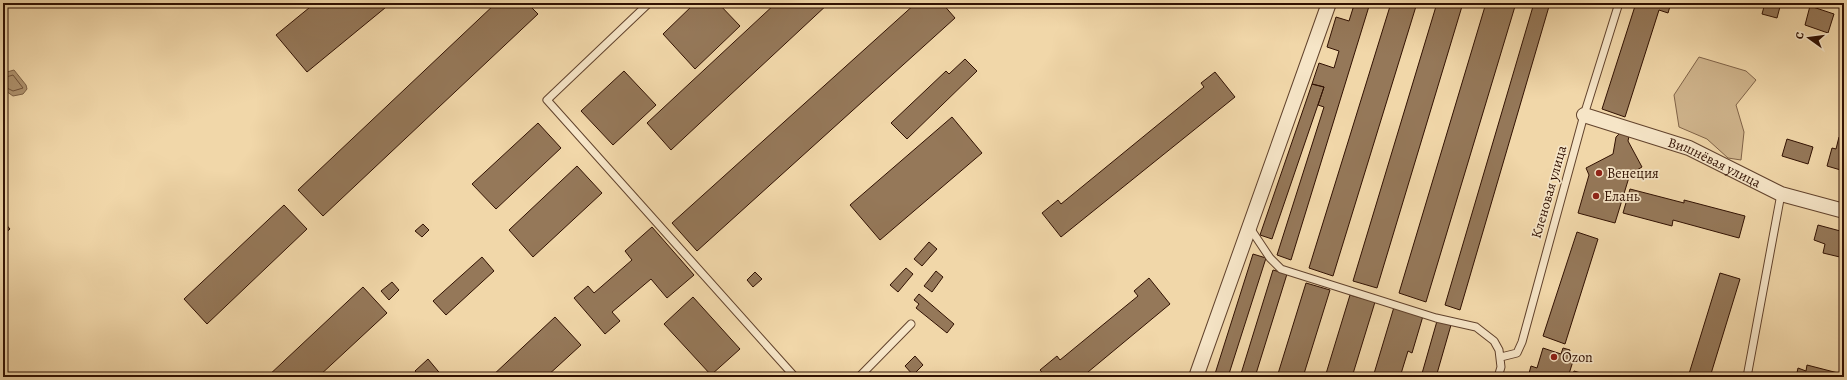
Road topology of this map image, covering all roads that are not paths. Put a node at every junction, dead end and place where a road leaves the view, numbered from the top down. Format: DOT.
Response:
graph roads {
  1 [pos="649,3"];
  2 [pos="1329,3"];
  3 [pos="1619,3"];
  4 [pos="1584,115"];
  5 [pos="1781,194"];
  6 [pos="1844,211"];
  7 [pos="1250,228"];
  8 [pos="911,324"];
  9 [pos="1501,357"];
  10 [pos="794,377"];
  11 [pos="859,377"];
  12 [pos="1196,377"];
  13 [pos="1498,377"];
  14 [pos="1747,377"];
  1 -- 10 [label="lane"];
  2 -- 7 [label="street"];
  3 -- 4 [label="lane, Кленовая улица"];
  4 -- 5 [label="street, Вишнёвая улица"];
  4 -- 9 [label="lane, Кленовая улица"];
  5 -- 6 [label="street, Вишнёвая улица"];
  5 -- 14 [label="lane"];
  7 -- 9 [label="lane"];
  7 -- 12 [label="street"];
  8 -- 11 [label="lane"];
  9 -- 13 [label="lane"];
}
